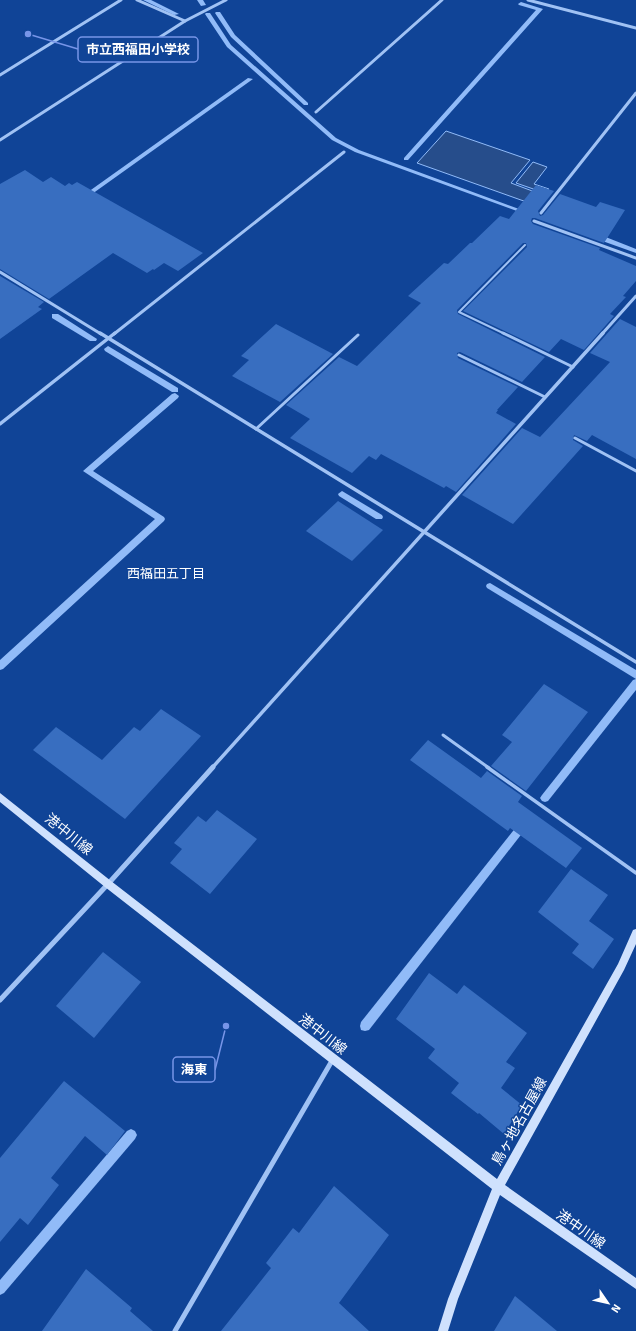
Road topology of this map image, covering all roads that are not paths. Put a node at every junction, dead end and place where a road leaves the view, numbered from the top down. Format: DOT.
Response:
graph roads {
  1 [pos="121,0"];
  2 [pos="137,0"];
  3 [pos="226,0"];
  4 [pos="442,0"];
  5 [pos="528,0"];
  6 [pos="185,21"];
  7 [pos="636,28"];
  8 [pos="0,75"];
  9 [pos="636,93"];
  10 [pos="316,112"];
  11 [pos="0,140"];
  12 [pos="344,152"];
  13 [pos="541,213"];
  14 [pos="534,221"];
  15 [pos="525,245"];
  16 [pos="636,258"];
  17 [pos="0,272"];
  18 [pos="636,296"];
  19 [pos="358,335"];
  20 [pos="108,338"];
  21 [pos="459,355"];
  22 [pos="573,367"];
  23 [pos="545,397"];
  24 [pos="0,424"];
  25 [pos="256,429"];
  26 [pos="575,438"];
  27 [pos="636,471"];
  28 [pos="424,532"];
  29 [pos="636,662"];
  30 [pos="443,735"];
  31 [pos="0,797"];
  32 [pos="636,873"];
  33 [pos="108,884"];
  34 [pos="636,933"];
  35 [pos="0,1000"];
  36 [pos="333,1059"];
  37 [pos="498,1187"];
  38 [pos="636,1284"];
  39 [pos="175,1331"];
  40 [pos="443,1331"];
  1 -- 8 [label="street"];
  2 -- 6 [label="street"];
  3 -- 6 [label="street"];
  4 -- 10 [label="street"];
  5 -- 7 [label="street"];
  6 -- 11 [label="street"];
  9 -- 13 [label="street"];
  12 -- 20 [label="street"];
  14 -- 16 [label="street"];
  15 -- 22 [label="lane"];
  17 -- 20 [label="street"];
  18 -- 22 [label="street"];
  19 -- 25 [label="lane"];
  20 -- 24 [label="street"];
  20 -- 25 [label="street"];
  21 -- 23 [label="lane"];
  22 -- 23 [label="street"];
  23 -- 28 [label="street"];
  25 -- 28 [label="street"];
  26 -- 27 [label="lane"];
  28 -- 29 [label="street"];
  28 -- 33 [label="street"];
  30 -- 32 [label="lane"];
  31 -- 33 [label="main road, 港中川線"];
  33 -- 35 [label="street"];
  33 -- 36 [label="main road, 港中川線"];
  34 -- 37 [label="main road, 鳥ヶ地名古屋線"];
  36 -- 37 [label="main road, 港中川線"];
  36 -- 39 [label="street"];
  37 -- 38 [label="main road, 港中川線"];
  37 -- 40 [label="main road, 鳥ヶ地名古屋線"];
}
